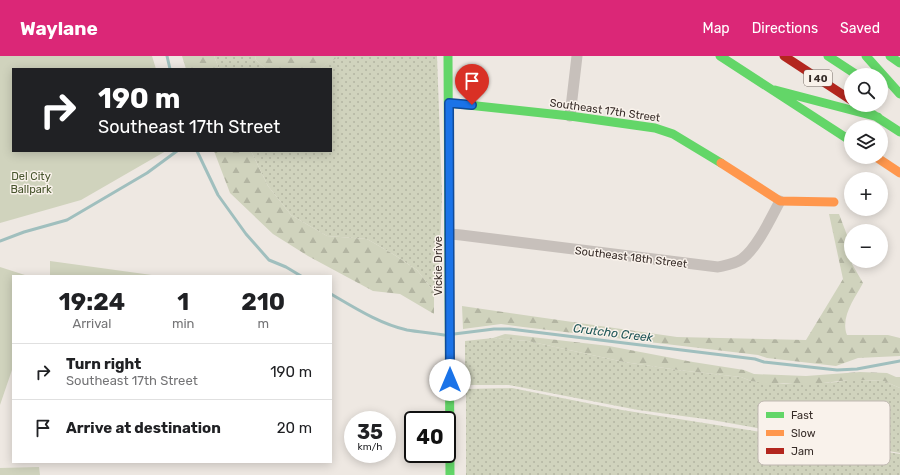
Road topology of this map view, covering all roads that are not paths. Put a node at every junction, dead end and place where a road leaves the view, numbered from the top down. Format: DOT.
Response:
graph roads {
  1 [pos="448,56"];
  2 [pos="577,56"];
  3 [pos="720,56"];
  4 [pos="784,56"];
  5 [pos="828,56"];
  6 [pos="866,56"];
  7 [pos="890,56"];
  8 [pos="900,63"];
  9 [pos="846,68"];
  10 [pos="775,90"];
  11 [pos="844,95"];
  12 [pos="898,99"];
  13 [pos="449,103"];
  14 [pos="870,112"];
  15 [pos="570,116"];
  16 [pos="878,117"];
  17 [pos="900,132"];
  18 [pos="844,136"];
  19 [pos="886,164"];
  20 [pos="900,173"];
  21 [pos="780,201"];
  22 [pos="834,202"];
  23 [pos="450,234"];
  24 [pos="450,475"];
  1 -- 13 [label="main road, Vickie Drive"];
  2 -- 15 [label="street"];
  3 -- 10 [label="main road"];
  4 -- 11 [label="main road, I 40"];
  5 -- 9 [label="main road, I 40"];
  6 -- 12 [label="main road"];
  7 -- 8 [label="main road"];
  10 -- 16 [label="main road"];
  10 -- 18 [label="main road"];
  13 -- 15 [label="main road, Southeast 17th Street"];
  13 -- 23 [label="main road, Vickie Drive"];
  14 -- 16 [label="main road"];
  15 -- 21 [label="main road, Southeast 17th Street"];
  16 -- 17 [label="main road"];
  19 -- 20 [label="main road"];
  21 -- 22 [label="main road"];
  21 -- 23 [label="street, Southeast 18th Street"];
  23 -- 24 [label="main road, Vickie Drive"];
}
